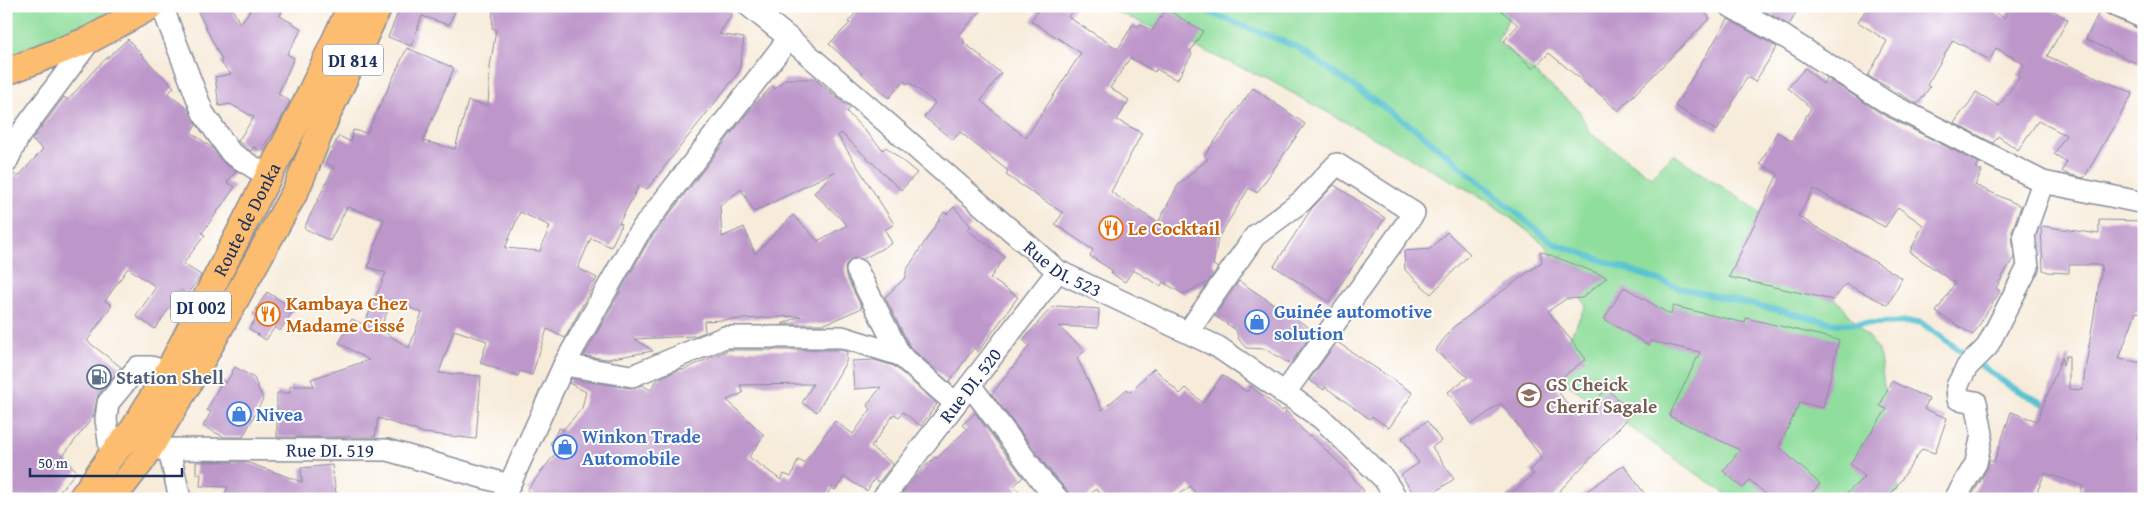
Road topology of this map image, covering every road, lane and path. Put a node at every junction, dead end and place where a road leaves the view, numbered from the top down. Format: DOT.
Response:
graph roads {
  1 [pos="151,6"];
  2 [pos="162,6"];
  3 [pos="351,6"];
  4 [pos="378,6"];
  5 [pos="749,6"];
  6 [pos="1730,6"];
  7 [pos="2117,6"];
  8 [pos="2144,18"];
  9 [pos="790,38"];
  10 [pos="91,39"];
  11 [pos="6,72"];
  12 [pos="316,110"];
  13 [pos="6,163"];
  14 [pos="269,177"];
  15 [pos="2043,182"];
  16 [pos="2144,203"];
  17 [pos="857,270"];
  18 [pos="1058,272"];
  19 [pos="1188,332"];
  20 [pos="900,355"];
  21 [pos="564,365"];
  22 [pos="168,372"];
  23 [pos="970,385"];
  24 [pos="1284,394"];
  25 [pos="955,403"];
  26 [pos="158,450"];
  27 [pos="111,456"];
  28 [pos="506,492"];
  29 [pos="81,499"];
  30 [pos="112,499"];
  31 [pos="180,499"];
  32 [pos="882,499"];
  33 [pos="1058,499"];
  34 [pos="1396,499"];
  35 [pos="1956,499"];
  1 -- 10 [label="main road"];
  2 -- 14 [label="street"];
  3 -- 12 [label="main road, Route de Donka / DI 814"];
  4 -- 12 [label="main road, Route de Donka / DI 814"];
  5 -- 9 [label="street, Rue DI. 523"];
  6 -- 15 [label="street"];
  7 -- 8 [label="street"];
  9 -- 18 [label="street, Rue DI. 523"];
  9 -- 21 [label="street"];
  10 -- 11 [label="main road"];
  10 -- 13 [label="street"];
  12 -- 14 [label="main road, Route de Donka / DI 002"];
  12 -- 26 [label="main road, Route de Donka / DI 002"];
  14 -- 22 [label="main road, Route de Donka / DI 002"];
  15 -- 16 [label="street"];
  15 -- 35 [label="street"];
  17 -- 20 [label="street"];
  18 -- 19 [label="street, Rue DI. 523"];
  18 -- 23 [label="street, Rue DI. 520"];
  19 -- 24 [label="street, Rue DI. 523"];
  19 -- 24 [label="street"];
  20 -- 21 [label="street"];
  20 -- 25 [label="street"];
  21 -- 28 [label="street"];
  22 -- 27 [label="main road, Route de Donka / DI 002"];
  22 -- 27 [label="street"];
  23 -- 25 [label="street, Rue DI. 520"];
  23 -- 33 [label="street"];
  24 -- 34 [label="street, Rue DI. 523"];
  25 -- 32 [label="street, Rue DI. 520"];
  26 -- 28 [label="street, Rue DI. 519"];
  26 -- 30 [label="main road, Route de Donka / DI 002"];
  26 -- 31 [label="street"];
  27 -- 29 [label="main road, Route de Donka / DI 002"];
}
